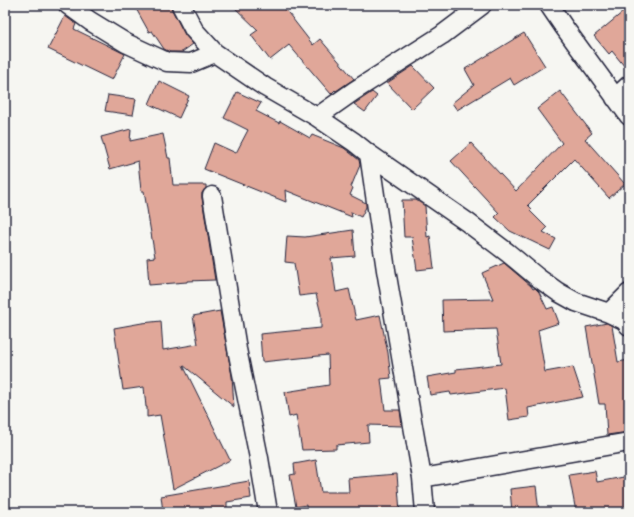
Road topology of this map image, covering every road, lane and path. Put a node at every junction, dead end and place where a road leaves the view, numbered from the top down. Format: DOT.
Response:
graph roads {
  1 [pos="68,5"];
  2 [pos="482,5"];
  3 [pos="549,5"];
  4 [pos="184,6"];
  5 [pos="215,53"];
  6 [pos="629,85"];
  7 [pos="615,98"];
  8 [pos="629,116"];
  9 [pos="317,117"];
  10 [pos="369,154"];
  11 [pos="212,196"];
  12 [pos="629,293"];
  13 [pos="609,313"];
  14 [pos="629,326"];
  15 [pos="629,442"];
  16 [pos="422,478"];
  17 [pos="268,512"];
  18 [pos="425,512"];
  1 -- 5 [label="street"];
  2 -- 9 [label="street"];
  3 -- 7 [label="street"];
  4 -- 5 [label="street"];
  5 -- 9 [label="street"];
  6 -- 7 [label="street"];
  7 -- 8 [label="street"];
  9 -- 10 [label="street"];
  10 -- 13 [label="street"];
  10 -- 16 [label="street"];
  11 -- 17 [label="street"];
  12 -- 13 [label="street"];
  13 -- 14 [label="street"];
  15 -- 16 [label="street"];
  16 -- 18 [label="street"];
}
